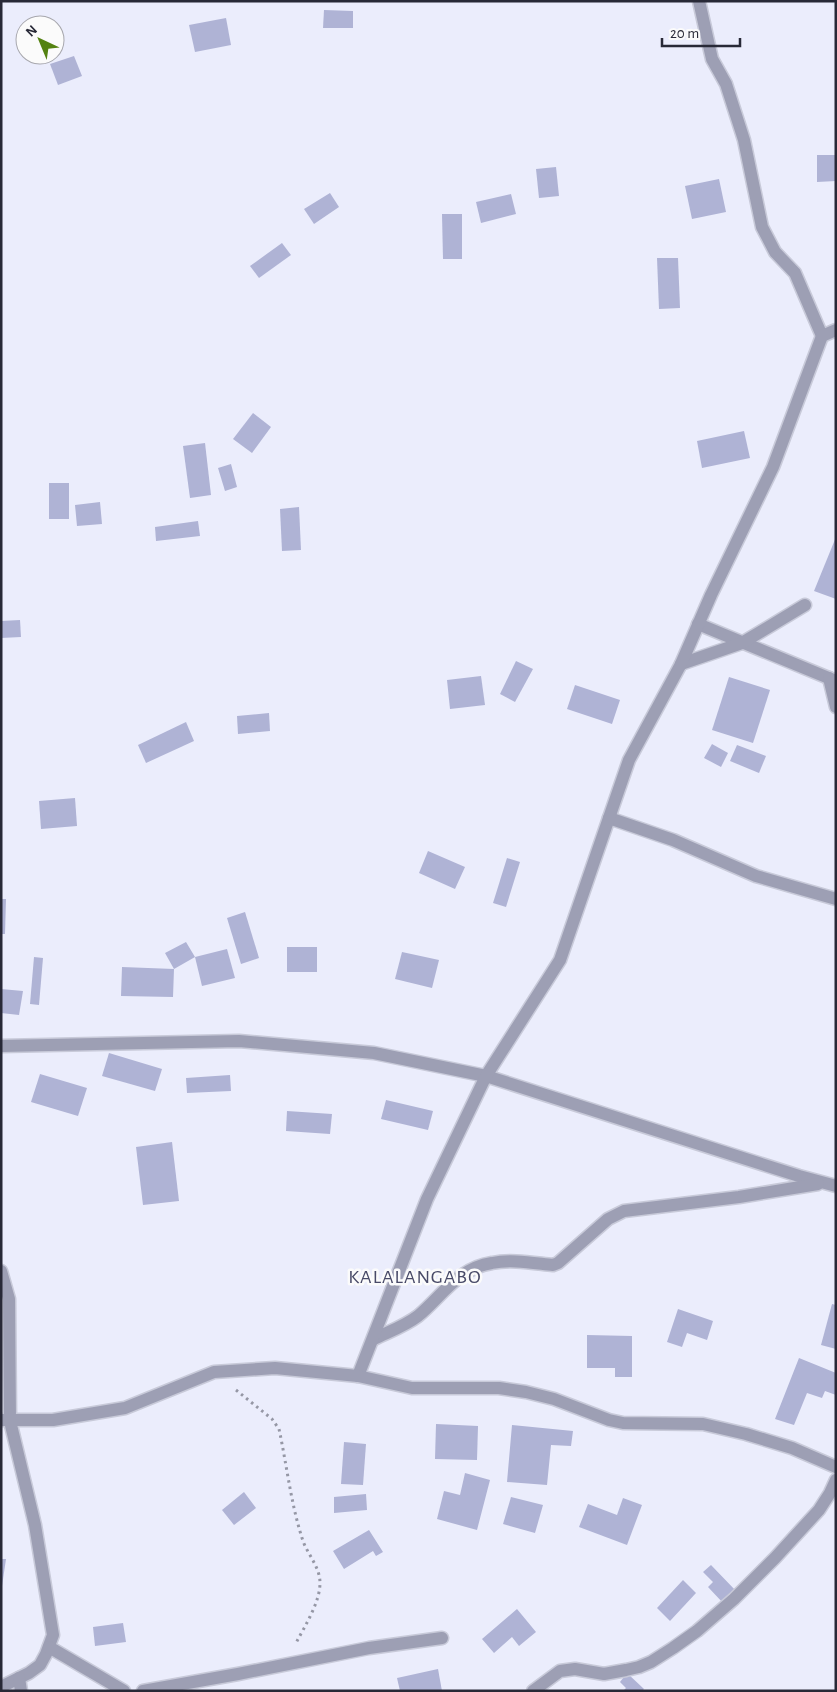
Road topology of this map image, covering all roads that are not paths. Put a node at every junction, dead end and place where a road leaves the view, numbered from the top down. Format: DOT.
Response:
graph roads {
  1 [pos="699,1"];
  2 [pos="836,330"];
  3 [pos="822,336"];
  4 [pos="805,605"];
  5 [pos="698,624"];
  6 [pos="742,643"];
  7 [pos="681,664"];
  8 [pos="832,680"];
  9 [pos="836,707"];
  10 [pos="609,818"];
  11 [pos="836,899"];
  12 [pos="1,1046"];
  13 [pos="486,1076"];
  14 [pos="830,1184"];
  15 [pos="1,1271"];
  16 [pos="374,1339"];
  17 [pos="358,1376"];
  18 [pos="6,1421"];
  19 [pos="836,1467"];
  20 [pos="836,1480"];
  21 [pos="442,1638"];
  22 [pos="49,1647"];
  23 [pos="20,1685"];
  24 [pos="1,1687"];
  25 [pos="124,1691"];
  26 [pos="142,1691"];
  27 [pos="533,1691"];
  1 -- 3 [label="street"];
  2 -- 3 [label="street"];
  3 -- 5 [label="street"];
  4 -- 6 [label="street"];
  5 -- 6 [label="street"];
  5 -- 7 [label="street"];
  6 -- 7 [label="street"];
  6 -- 8 [label="street"];
  7 -- 10 [label="street"];
  8 -- 9 [label="street"];
  10 -- 11 [label="street"];
  10 -- 13 [label="street"];
  12 -- 13 [label="street"];
  13 -- 14 [label="street"];
  13 -- 16 [label="street"];
  14 -- 16 [label="street"];
  15 -- 18 [label="street"];
  16 -- 17 [label="street"];
  17 -- 18 [label="street"];
  17 -- 19 [label="street"];
  18 -- 22 [label="street"];
  20 -- 27 [label="street"];
  21 -- 26 [label="street"];
  22 -- 23 [label="street"];
  22 -- 25 [label="street"];
  23 -- 24 [label="street"];
}
